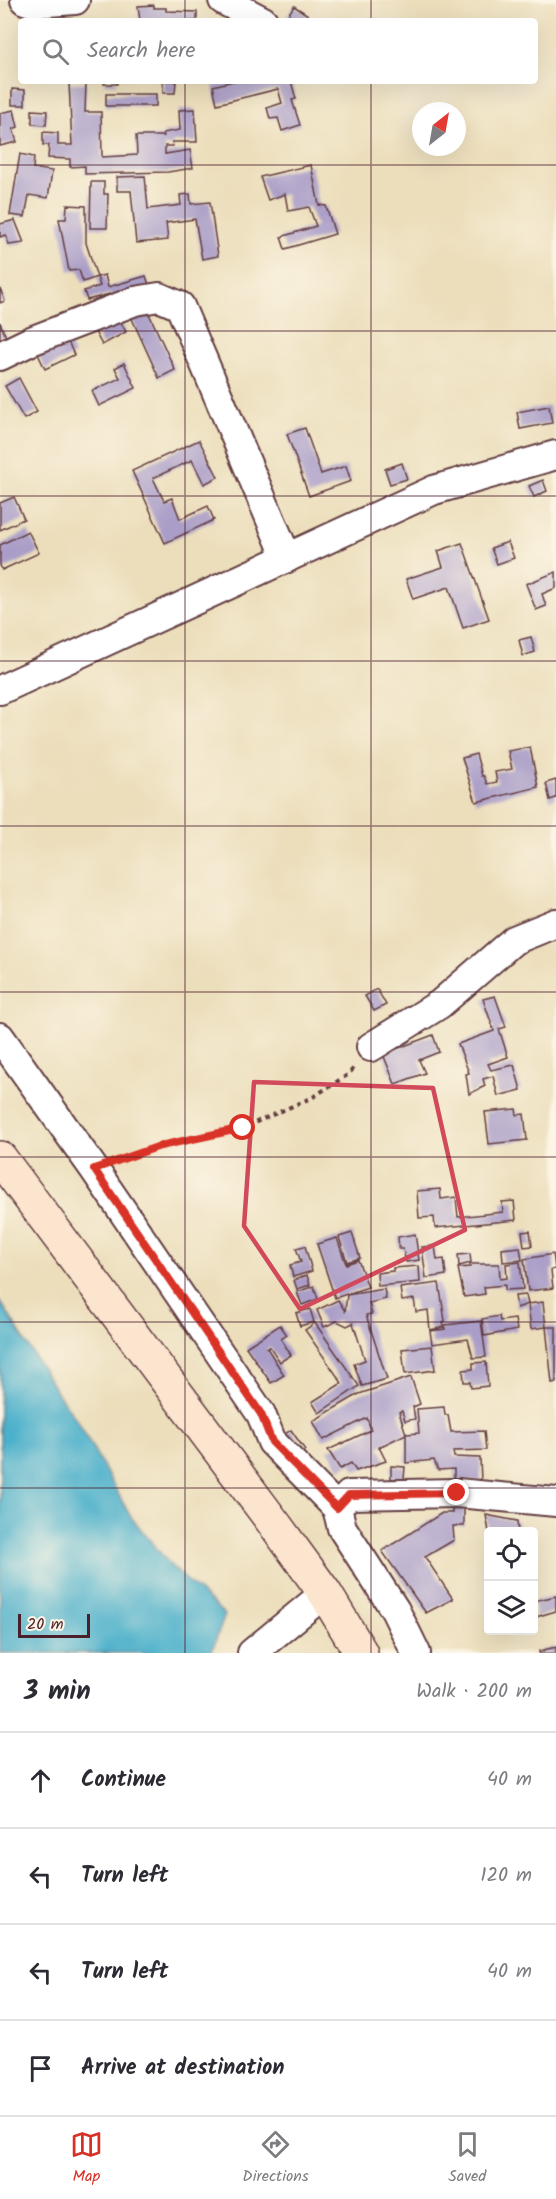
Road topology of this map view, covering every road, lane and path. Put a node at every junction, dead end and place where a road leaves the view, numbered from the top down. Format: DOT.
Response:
graph roads {
  1 [pos="25,0"];
  2 [pos="75,0"];
  3 [pos="223,0"];
  4 [pos="257,18"];
  5 [pos="0,356"];
  6 [pos="556,455"];
  7 [pos="287,558"];
  8 [pos="0,690"];
  9 [pos="556,923"];
  10 [pos="0,1036"];
  11 [pos="371,1047"];
  12 [pos="0,1158"];
  13 [pos="94,1169"];
  14 [pos="556,1502"];
  15 [pos="337,1508"];
  16 [pos="325,1593"];
  17 [pos="252,1653"];
  18 [pos="361,1653"];
  19 [pos="416,1653"];
  1 -- 2 [label="street"];
  3 -- 4 [label="street"];
  5 -- 7 [label="street"];
  6 -- 7 [label="street"];
  7 -- 8 [label="street"];
  9 -- 11 [label="street"];
  10 -- 13 [label="street"];
  11 -- 13 [label="path"];
  12 -- 16 [label="main road"];
  13 -- 15 [label="street"];
  14 -- 15 [label="street"];
  15 -- 19 [label="street"];
  16 -- 17 [label="street"];
  16 -- 18 [label="main road"];
}
